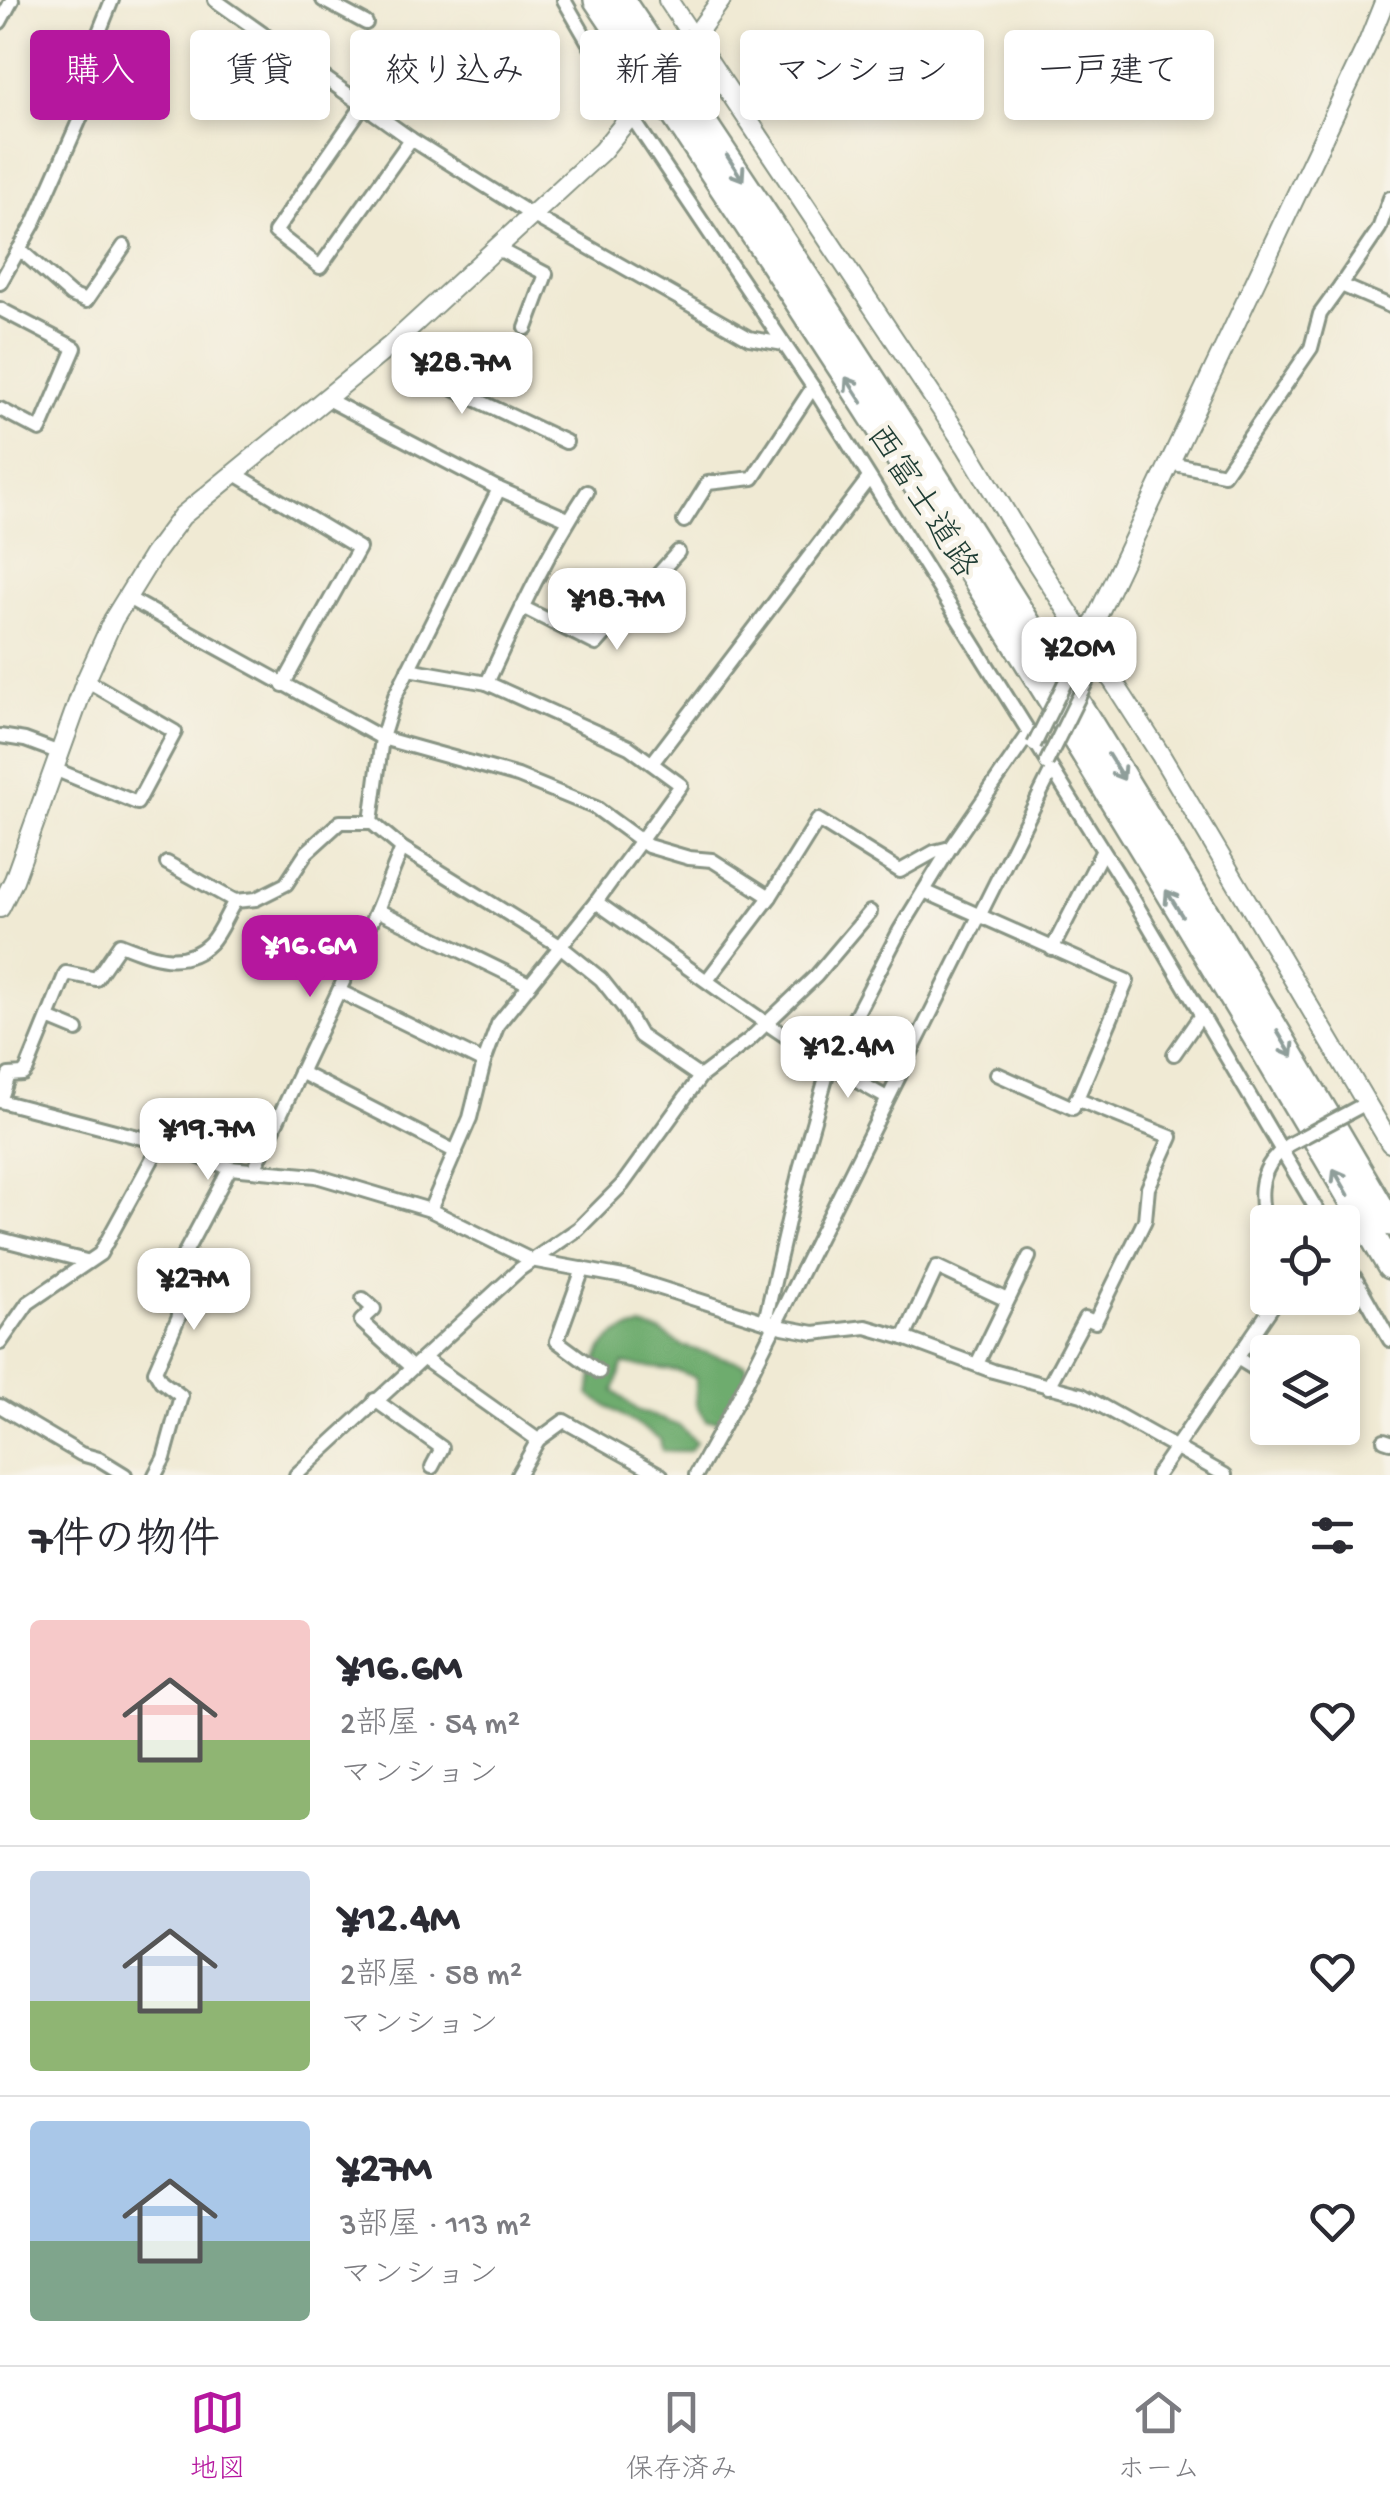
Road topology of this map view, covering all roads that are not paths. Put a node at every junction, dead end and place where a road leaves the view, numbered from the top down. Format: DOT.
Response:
graph roads {
  1 [pos="12,0"];
  2 [pos="112,0"];
  3 [pos="323,0"];
  4 [pos="564,0"];
  5 [pos="597,0"];
  6 [pos="622,0"];
  7 [pos="668,0"];
  8 [pos="721,0"];
  9 [pos="1385,0"];
  10 [pos="218,1"];
  11 [pos="0,22"];
  12 [pos="366,23"];
  13 [pos="583,30"];
  14 [pos="690,30"];
  15 [pos="699,30"];
  16 [pos="720,74"];
  17 [pos="350,94"];
  18 [pos="353,120"];
  19 [pos="384,120"];
  20 [pos="628,120"];
  21 [pos="639,120"];
  22 [pos="410,140"];
  23 [pos="1390,198"];
  24 [pos="532,215"];
  25 [pos="124,246"];
  26 [pos="19,249"];
  27 [pos="498,250"];
  28 [pos="0,283"];
  29 [pos="1341,285"];
  30 [pos="1390,306"];
  31 [pos="0,309"];
  32 [pos="526,328"];
  33 [pos="784,344"];
  34 [pos="392,345"];
  35 [pos="814,387"];
  36 [pos="327,399"];
  37 [pos="0,409"];
  38 [pos="566,442"];
  39 [pos="1170,463"];
  40 [pos="234,474"];
  41 [pos="869,478"];
  42 [pos="500,489"];
  43 [pos="586,492"];
  44 [pos="568,520"];
  45 [pos="684,521"];
  46 [pos="678,552"];
  47 [pos="126,597"];
  48 [pos="522,608"];
  49 [pos="1086,640"];
  50 [pos="1098,658"];
  51 [pos="408,669"];
  52 [pos="86,680"];
  53 [pos="283,684"];
  54 [pos="487,684"];
  55 [pos="0,736"];
  56 [pos="382,738"];
  57 [pos="1031,740"];
  58 [pos="57,761"];
  59 [pos="654,762"];
  60 [pos="1048,767"];
  61 [pos="372,822"];
  62 [pos="640,840"];
  63 [pos="402,848"];
  64 [pos="950,848"];
  65 [pos="1102,852"];
  66 [pos="166,863"];
  67 [pos="924,892"];
  68 [pos="770,897"];
  69 [pos="235,901"];
  70 [pos="596,902"];
  71 [pos="0,908"];
  72 [pos="377,910"];
  73 [pos="870,912"];
  74 [pos="978,918"];
  75 [pos="560,946"];
  76 [pos="1052,949"];
  77 [pos="708,980"];
  78 [pos="529,984"];
  79 [pos="339,991"];
  80 [pos="1201,1015"];
  81 [pos="48,1018"];
  82 [pos="765,1024"];
  83 [pos="77,1030"];
  84 [pos="1174,1054"];
  85 [pos="484,1062"];
  86 [pos="829,1067"];
  87 [pos="300,1072"];
  88 [pos="997,1074"];
  89 [pos="700,1077"];
  90 [pos="887,1098"];
  91 [pos="1076,1099"];
  92 [pos="1363,1105"];
  93 [pos="161,1143"];
  94 [pos="1390,1143"];
  95 [pos="1285,1148"];
  96 [pos="456,1152"];
  97 [pos="230,1168"];
  98 [pos="255,1168"];
  99 [pos="1262,1205"];
  100 [pos="1315,1205"];
  101 [pos="430,1210"];
  102 [pos="1390,1222"];
  103 [pos="0,1239"];
  104 [pos="1029,1256"];
  105 [pos="531,1260"];
  106 [pos="86,1261"];
  107 [pos="1390,1266"];
  108 [pos="582,1269"];
  109 [pos="1360,1286"];
  110 [pos="363,1300"];
  111 [pos="1007,1300"];
  112 [pos="1267,1315"];
  113 [pos="769,1323"];
  114 [pos="904,1338"];
  115 [pos="1390,1340"];
  116 [pos="0,1343"];
  117 [pos="1238,1358"];
  118 [pos="424,1359"];
  119 [pos="977,1364"];
  120 [pos="410,1366"];
  121 [pos="1250,1366"];
  122 [pos="600,1372"];
  123 [pos="1048,1387"];
  124 [pos="375,1400"];
  125 [pos="0,1406"];
  126 [pos="538,1440"];
  127 [pos="1174,1448"];
  128 [pos="432,1466"];
  129 [pos="125,1475"];
  130 [pos="156,1475"];
  131 [pos="296,1475"];
  132 [pos="518,1475"];
  133 [pos="661,1475"];
  134 [pos="696,1475"];
  135 [pos="1156,1475"];
  136 [pos="1225,1475"];
  1 -- 11 [label="street"];
  2 -- 26 [label="street"];
  3 -- 12 [label="street"];
  4 -- 13 [label="street"];
  107 -- 5 [label="highway, 西富士道路, one-way"];
  6 -- 102 [label="highway, 西富士道路, one-way"];
  7 -- 14 [label="street"];
  8 -- 15 [label="street"];
  9 -- 39 [label="street"];
  10 -- 17 [label="street"];
  16 -- 49 [label="street"];
  18 -- 22 [label="street"];
  19 -- 22 [label="street"];
  20 -- 24 [label="street"];
  21 -- 33 [label="street"];
  22 -- 24 [label="street"];
  23 -- 29 [label="street"];
  24 -- 27 [label="street"];
  24 -- 33 [label="street"];
  25 -- 26 [label="street"];
  26 -- 28 [label="street"];
  27 -- 32 [label="street"];
  27 -- 34 [label="street"];
  29 -- 30 [label="street"];
  29 -- 39 [label="street"];
  31 -- 37 [label="street"];
  33 -- 35 [label="street"];
  34 -- 36 [label="street"];
  34 -- 38 [label="street"];
  35 -- 41 [label="street"];
  35 -- 45 [label="street"];
  36 -- 40 [label="street"];
  36 -- 42 [label="street"];
  39 -- 49 [label="street"];
  40 -- 47 [label="street"];
  40 -- 53 [label="street"];
  41 -- 57 [label="street"];
  41 -- 59 [label="street"];
  42 -- 44 [label="street"];
  42 -- 51 [label="street"];
  43 -- 44 [label="street"];
  44 -- 48 [label="street"];
  46 -- 48 [label="street"];
  47 -- 52 [label="street"];
  47 -- 53 [label="street"];
  48 -- 54 [label="street"];
  49 -- 50 [label="street"];
  49 -- 57 [label="street, bridge"];
  50 -- 60 [label="street, bridge"];
  50 -- 92 [label="street"];
  51 -- 54 [label="street"];
  51 -- 56 [label="street"];
  52 -- 58 [label="street"];
  52 -- 58 [label="street"];
  53 -- 56 [label="street"];
  54 -- 59 [label="street"];
  55 -- 58 [label="street"];
  56 -- 61 [label="street"];
  56 -- 62 [label="street"];
  57 -- 60 [label="street"];
  57 -- 64 [label="street"];
  58 -- 71 [label="street"];
  59 -- 62 [label="street"];
  60 -- 65 [label="street"];
  60 -- 74 [label="street"];
  61 -- 63 [label="street"];
  61 -- 69 [label="street"];
  62 -- 68 [label="street"];
  62 -- 70 [label="street"];
  63 -- 72 [label="street"];
  63 -- 75 [label="street"];
  64 -- 67 [label="street"];
  64 -- 68 [label="street"];
  65 -- 76 [label="street"];
  65 -- 80 [label="street"];
  66 -- 69 [label="street"];
  67 -- 74 [label="street"];
  67 -- 86 [label="street"];
  68 -- 77 [label="street"];
  69 -- 81 [label="street"];
  70 -- 75 [label="street"];
  70 -- 77 [label="street"];
  72 -- 78 [label="street"];
  72 -- 79 [label="street"];
  73 -- 82 [label="street"];
  74 -- 76 [label="street"];
  74 -- 90 [label="street"];
  75 -- 78 [label="street"];
  75 -- 89 [label="street"];
  76 -- 91 [label="street"];
  77 -- 82 [label="street"];
  78 -- 85 [label="street"];
  79 -- 85 [label="street"];
  79 -- 87 [label="street"];
  80 -- 84 [label="street"];
  80 -- 95 [label="street"];
  81 -- 83 [label="street"];
  81 -- 93 [label="street"];
  82 -- 86 [label="street"];
  82 -- 89 [label="street"];
  85 -- 96 [label="street"];
  86 -- 90 [label="street"];
  86 -- 113 [label="street"];
  87 -- 96 [label="street"];
  87 -- 98 [label="street"];
  88 -- 91 [label="street"];
  89 -- 105 [label="street"];
  90 -- 113 [label="street"];
  91 -- 123 [label="street"];
  92 -- 94 [label="street"];
  92 -- 95 [label="street, bridge"];
  93 -- 97 [label="street"];
  93 -- 106 [label="street"];
  95 -- 99 [label="street"];
  95 -- 100 [label="street"];
  96 -- 101 [label="street"];
  97 -- 98 [label="street"];
  97 -- 130 [label="street"];
  98 -- 101 [label="street"];
  101 -- 105 [label="street"];
  103 -- 106 [label="street"];
  104 -- 111 [label="street"];
  105 -- 108 [label="street"];
  105 -- 118 [label="street"];
  106 -- 116 [label="street"];
  108 -- 113 [label="street"];
  108 -- 122 [label="street"];
  109 -- 115 [label="street"];
  110 -- 120 [label="street"];
  111 -- 114 [label="street"];
  111 -- 119 [label="street"];
  112 -- 117 [label="street"];
  113 -- 114 [label="street"];
  113 -- 134 [label="street"];
  114 -- 119 [label="street"];
  117 -- 121 [label="street"];
  117 -- 127 [label="street"];
  118 -- 120 [label="street"];
  118 -- 126 [label="street"];
  119 -- 123 [label="street"];
  120 -- 124 [label="street"];
  123 -- 127 [label="street"];
  124 -- 128 [label="street"];
  124 -- 131 [label="street"];
  125 -- 129 [label="street"];
  126 -- 132 [label="street"];
  126 -- 133 [label="street"];
  127 -- 135 [label="street"];
  127 -- 136 [label="street"];
}
